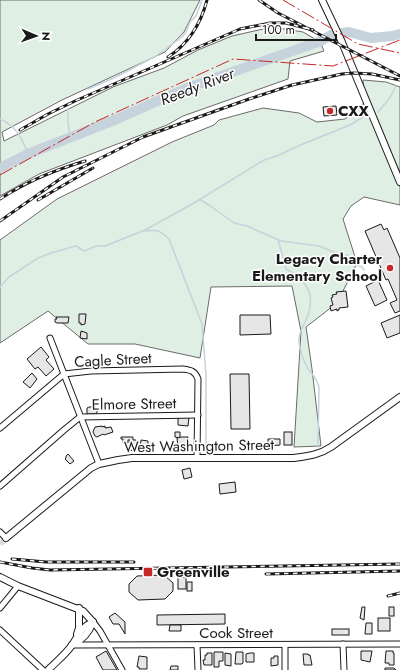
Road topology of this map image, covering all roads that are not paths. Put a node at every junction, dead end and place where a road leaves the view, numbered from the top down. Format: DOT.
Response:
graph roads {
  1 [pos="322,0"];
  2 [pos="400,182"];
  3 [pos="50,338"];
  4 [pos="64,374"];
  5 [pos="400,397"];
  6 [pos="198,415"];
  7 [pos="80,417"];
  8 [pos="0,428"];
  9 [pos="197,458"];
  10 [pos="99,464"];
  11 [pos="0,486"];
  12 [pos="0,532"];
  13 [pos="6,538"];
  14 [pos="0,577"];
  15 [pos="18,586"];
  16 [pos="0,608"];
  17 [pos="79,608"];
  18 [pos="93,622"];
  19 [pos="0,630"];
  20 [pos="76,637"];
  21 [pos="343,644"];
  22 [pos="400,644"];
  23 [pos="72,645"];
  24 [pos="197,645"];
  25 [pos="285,645"];
  26 [pos="108,646"];
  27 [pos="43,670"];
  28 [pos="48,670"];
  29 [pos="122,670"];
  30 [pos="198,670"];
  31 [pos="285,670"];
  32 [pos="344,670"];
  1 -- 2 [label="street"];
  3 -- 4 [label="street"];
  4 -- 6 [label="street, Cagle Street"];
  4 -- 7 [label="street"];
  4 -- 8 [label="street, Cagle Street"];
  5 -- 9 [label="street, West Washington Street"];
  6 -- 7 [label="street, Elmore Street"];
  6 -- 9 [label="street"];
  7 -- 10 [label="street"];
  7 -- 11 [label="street, Elmore Street"];
  9 -- 10 [label="street, West Washington Street"];
  10 -- 13 [label="street, West Washington Street"];
  12 -- 13 [label="street"];
  14 -- 15 [label="street"];
  15 -- 16 [label="street"];
  15 -- 17 [label="street"];
  17 -- 18 [label="street"];
  17 -- 20 [label="street"];
  18 -- 20 [label="street"];
  18 -- 23 [label="street"];
  18 -- 26 [label="street"];
  19 -- 27 [label="street"];
  20 -- 23 [label="street"];
  21 -- 22 [label="street, Cook Street"];
  21 -- 25 [label="street, Cook Street"];
  21 -- 32 [label="street"];
  23 -- 26 [label="street, Cook Street"];
  23 -- 28 [label="street"];
  24 -- 25 [label="street, Cook Street"];
  24 -- 26 [label="street, Cook Street"];
  24 -- 30 [label="street"];
  25 -- 31 [label="street"];
  26 -- 29 [label="street"];
}
